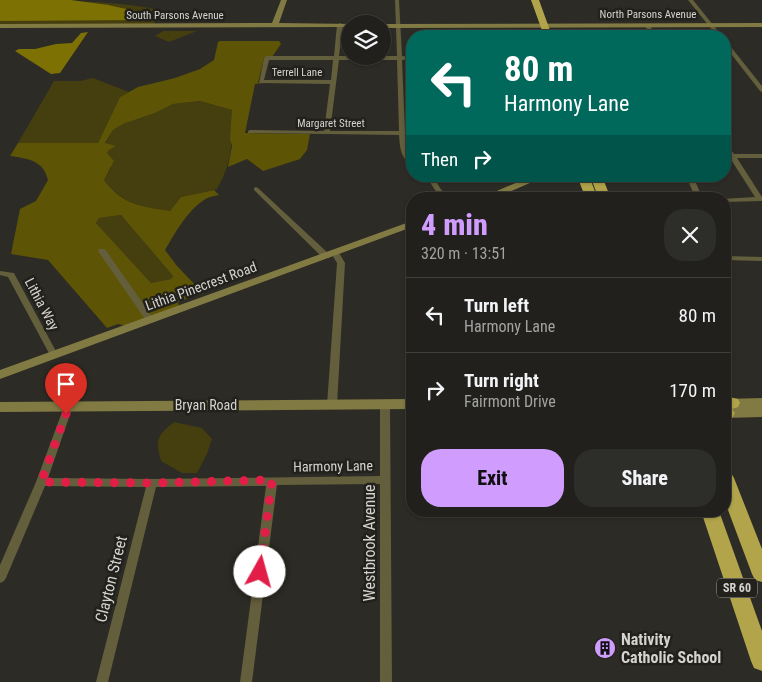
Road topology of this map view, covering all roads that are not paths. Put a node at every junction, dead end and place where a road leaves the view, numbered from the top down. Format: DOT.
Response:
graph roads {
  1 [pos="285,0"];
  2 [pos="398,0"];
  3 [pos="526,0"];
  4 [pos="535,0"];
  5 [pos="690,0"];
  6 [pos="533,22"];
  7 [pos="710,24"];
  8 [pos="340,25"];
  9 [pos="646,25"];
  10 [pos="762,25"];
  11 [pos="0,26"];
  12 [pos="278,26"];
  13 [pos="391,26"];
  14 [pos="398,26"];
  15 [pos="544,26"];
  16 [pos="546,30"];
  17 [pos="650,30"];
  18 [pos="715,30"];
  19 [pos="731,50"];
  20 [pos="336,58"];
  21 [pos="399,58"];
  22 [pos="406,58"];
  23 [pos="753,78"];
  24 [pos="762,78"];
  25 [pos="333,82"];
  26 [pos="762,90"];
  27 [pos="250,132"];
  28 [pos="327,133"];
  29 [pos="401,133"];
  30 [pos="406,133"];
  31 [pos="406,155"];
  32 [pos="731,156"];
  33 [pos="762,156"];
  34 [pos="731,160"];
  35 [pos="530,182"];
  36 [pos="256,189"];
  37 [pos="503,192"];
  38 [pos="731,200"];
  39 [pos="406,226"];
  40 [pos="102,251"];
  41 [pos="331,255"];
  42 [pos="731,258"];
  43 [pos="762,259"];
  44 [pos="0,273"];
  45 [pos="150,320"];
  46 [pos="54,355"];
  47 [pos="0,375"];
  48 [pos="762,403"];
  49 [pos="385,404"];
  50 [pos="406,404"];
  51 [pos="332,405"];
  52 [pos="68,406"];
  53 [pos="0,407"];
  54 [pos="731,407"];
  55 [pos="731,409"];
  56 [pos="762,412"];
  57 [pos="272,480"];
  58 [pos="385,480"];
  59 [pos="41,482"];
  60 [pos="152,483"];
  61 [pos="731,494"];
  62 [pos="712,517"];
  63 [pos="4,555"];
  64 [pos="762,574"];
  65 [pos="0,578"];
  66 [pos="757,632"];
  67 [pos="762,661"];
  68 [pos="102,682"];
  69 [pos="246,682"];
  70 [pos="386,682"];
  1 -- 12 [label="street"];
  2 -- 14 [label="street"];
  3 -- 6 [label="highway"];
  4 -- 15 [label="highway"];
  5 -- 7 [label="street"];
  6 -- 14 [label="street"];
  6 -- 15 [label="street, North Parsons Avenue"];
  7 -- 9 [label="street, North Parsons Avenue"];
  7 -- 10 [label="street, North Parsons Avenue"];
  7 -- 18 [label="street"];
  8 -- 12 [label="street, South Parsons Avenue"];
  8 -- 20 [label="street"];
  9 -- 15 [label="street, North Parsons Avenue"];
  9 -- 17 [label="street"];
  11 -- 12 [label="street, South Parsons Avenue"];
  13 -- 14 [label="street"];
  14 -- 21 [label="street"];
  15 -- 16 [label="highway"];
  19 -- 23 [label="street"];
  20 -- 21 [label="street"];
  20 -- 25 [label="street"];
  20 -- 25 [label="street, Terrell Lane"];
  21 -- 22 [label="street"];
  21 -- 29 [label="street"];
  23 -- 24 [label="street"];
  23 -- 26 [label="street"];
  25 -- 28 [label="street"];
  27 -- 28 [label="street, Margaret Street"];
  28 -- 29 [label="street, Margaret Street"];
  29 -- 30 [label="street, Margaret Street"];
  29 -- 31 [label="street"];
  32 -- 33 [label="street"];
  34 -- 38 [label="street"];
  35 -- 37 [label="street"];
  36 -- 41 [label="street"];
  39 -- 41 [label="street, Lithia Pinecrest Road"];
  40 -- 45 [label="street"];
  41 -- 45 [label="street, Lithia Pinecrest Road"];
  41 -- 51 [label="street"];
  42 -- 43 [label="street"];
  44 -- 46 [label="street, Lithia Way"];
  45 -- 46 [label="street, Lithia Pinecrest Road"];
  46 -- 47 [label="street, Lithia Pinecrest Road"];
  48 -- 54 [label="street"];
  49 -- 50 [label="street, Bryan Road"];
  49 -- 51 [label="street, Bryan Road"];
  49 -- 58 [label="street, Westbrook Avenue"];
  51 -- 52 [label="street, Bryan Road"];
  52 -- 53 [label="street, Bryan Road"];
  52 -- 59 [label="street"];
  55 -- 56 [label="street"];
  57 -- 58 [label="street, Harmony Lane"];
  57 -- 60 [label="street, Harmony Lane"];
  57 -- 69 [label="street"];
  58 -- 70 [label="street, Westbrook Avenue"];
  59 -- 60 [label="street, Harmony Lane"];
  59 -- 63 [label="street"];
  60 -- 68 [label="street, Clayton Street"];
  61 -- 64 [label="highway, SR 60"];
  62 -- 66 [label="highway, SR 60"];
  63 -- 65 [label="street"];
  66 -- 67 [label="highway, SR 60"];
}
